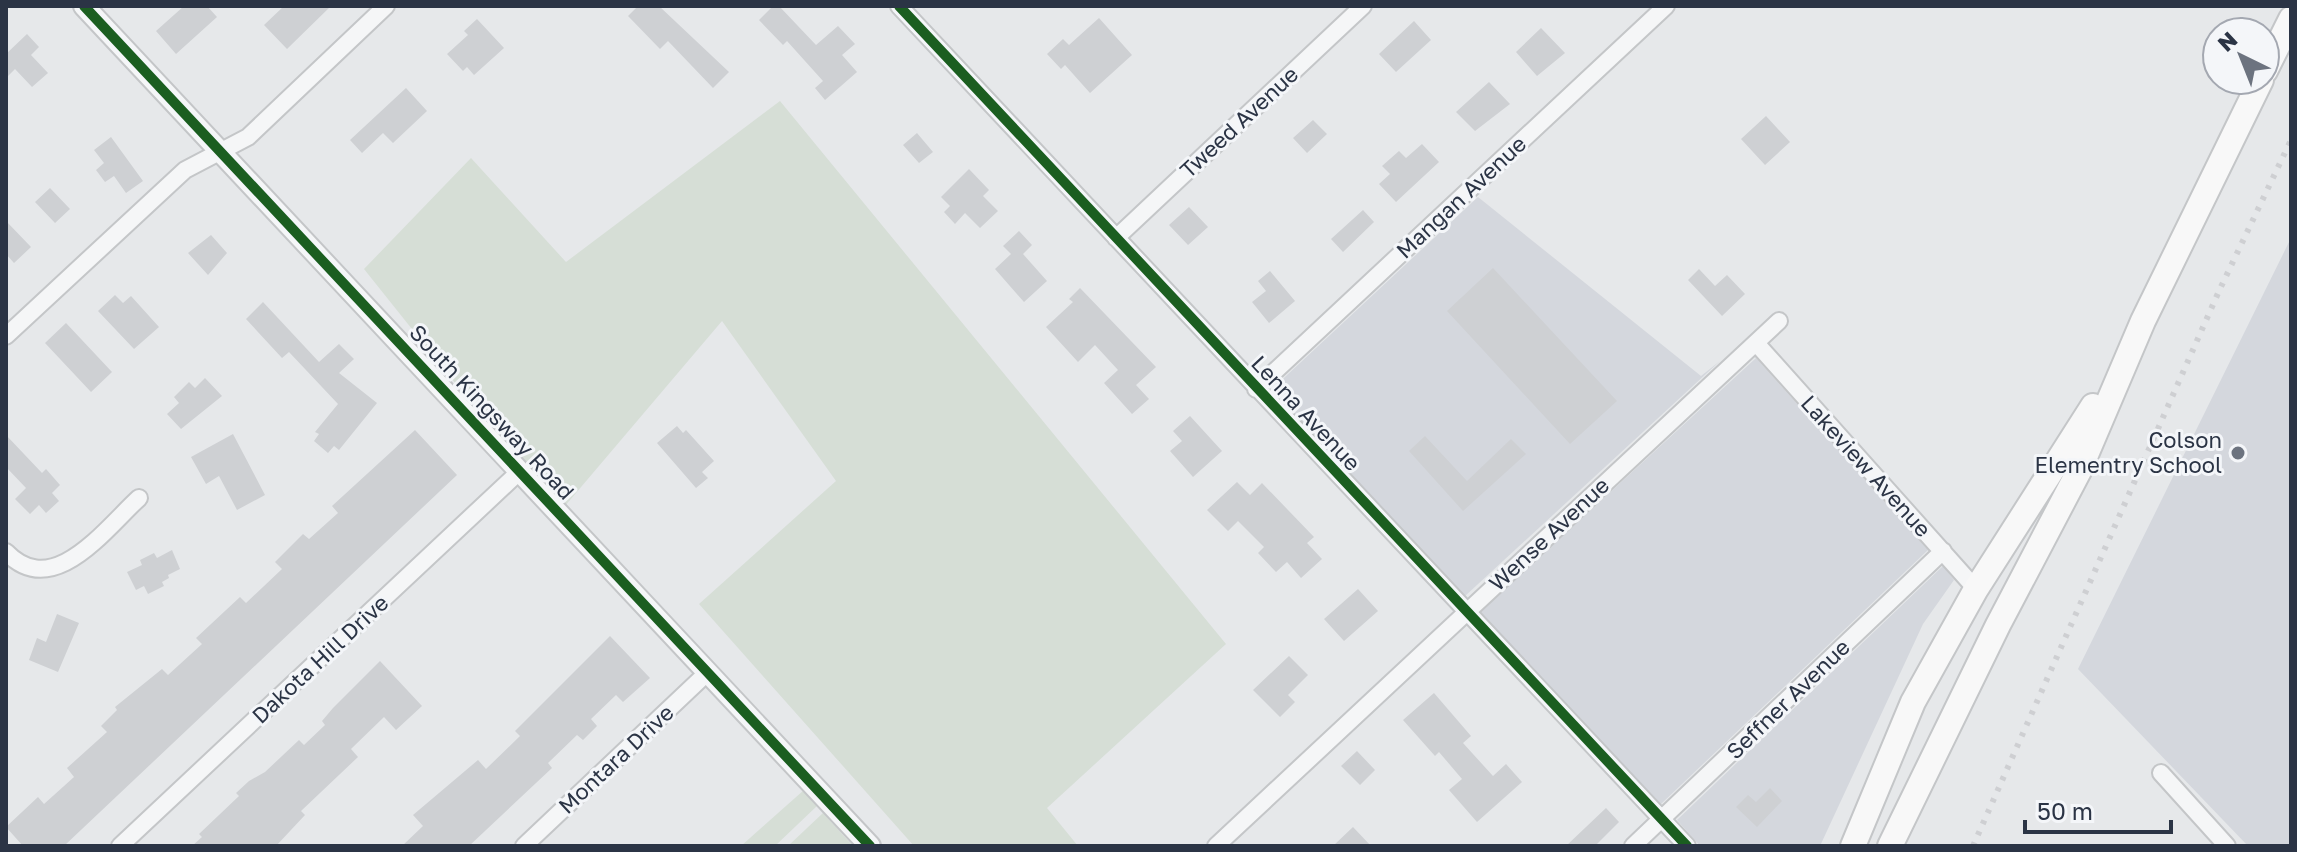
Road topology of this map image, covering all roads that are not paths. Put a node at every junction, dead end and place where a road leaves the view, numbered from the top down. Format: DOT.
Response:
graph roads {
  1 [pos="386,6"];
  2 [pos="899,6"];
  3 [pos="1363,6"];
  4 [pos="1666,6"];
  5 [pos="89,8"];
  6 [pos="2291,19"];
  7 [pos="2281,39"];
  8 [pos="2253,96"];
  9 [pos="219,153"];
  10 [pos="1116,238"];
  11 [pos="1779,321"];
  12 [pos="2143,321"];
  13 [pos="6,336"];
  14 [pos="1756,343"];
  15 [pos="1256,389"];
  16 [pos="520,471"];
  17 [pos="139,498"];
  18 [pos="1943,551"];
  19 [pos="6,552"];
  20 [pos="1976,589"];
  21 [pos="1464,612"];
  22 [pos="708,672"];
  23 [pos="2161,773"];
  24 [pos="1662,819"];
  25 [pos="120,846"];
  26 [pos="524,846"];
  27 [pos="870,846"];
  28 [pos="1216,846"];
  29 [pos="1633,846"];
  30 [pos="1687,846"];
  31 [pos="1853,846"];
  32 [pos="1890,846"];
  33 [pos="2227,846"];
  1 -- 9 [label="street"];
  2 -- 10 [label="street, Lenna Avenue"];
  3 -- 10 [label="street, Tweed Avenue"];
  4 -- 15 [label="street, Mangan Avenue"];
  5 -- 9 [label="street, South Kingsway Road"];
  6 -- 7 [label="main road"];
  8 -- 12 [label="main road"];
  9 -- 13 [label="street"];
  9 -- 16 [label="street, South Kingsway Road"];
  10 -- 15 [label="street, Lenna Avenue"];
  11 -- 14 [label="street, Wense Avenue"];
  12 -- 20 [label="main road"];
  12 -- 32 [label="main road"];
  14 -- 18 [label="street, Lakeview Avenue"];
  14 -- 21 [label="street, Wense Avenue"];
  15 -- 21 [label="street, Lenna Avenue"];
  16 -- 22 [label="street, South Kingsway Road"];
  16 -- 25 [label="street, Dakota Hill Drive"];
  17 -- 19 [label="street"];
  18 -- 20 [label="street, Lakeview Avenue"];
  18 -- 24 [label="street, Seffner Avenue"];
  20 -- 31 [label="main road"];
  21 -- 24 [label="street, Lenna Avenue"];
  21 -- 28 [label="street, Wense Avenue"];
  22 -- 26 [label="street, Montara Drive"];
  22 -- 27 [label="street, South Kingsway Road"];
  23 -- 33 [label="street"];
  24 -- 29 [label="street, Seffner Avenue"];
  24 -- 30 [label="street, Lenna Avenue"];
}
